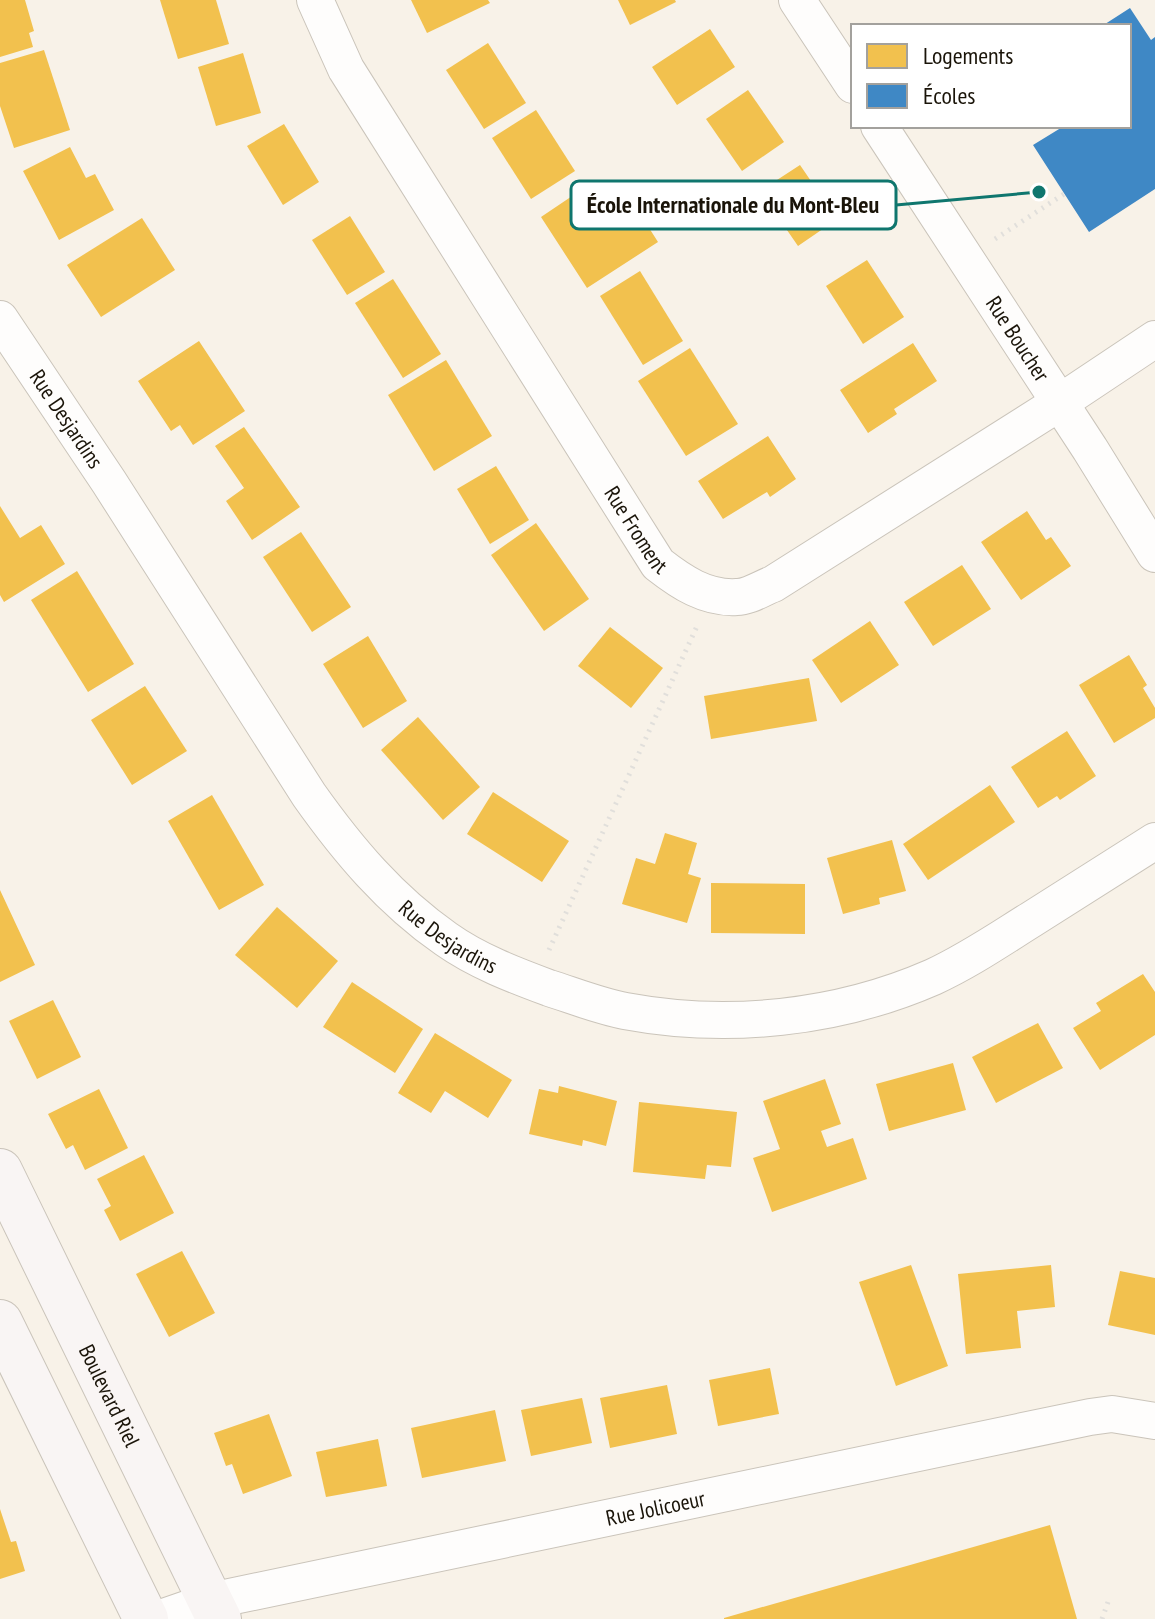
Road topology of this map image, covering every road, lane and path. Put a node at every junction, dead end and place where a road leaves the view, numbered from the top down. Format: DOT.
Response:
graph roads {
  1 [pos="315,0"];
  2 [pos="797,0"];
  3 [pos="851,82"];
  4 [pos="880,128"];
  5 [pos="1064,194"];
  6 [pos="965,258"];
  7 [pos="0,319"];
  8 [pos="1155,339"];
  9 [pos="1059,403"];
  10 [pos="1155,554"];
  11 [pos="711,594"];
  12 [pos="1155,841"];
  13 [pos="535,983"];
  14 [pos="0,1171"];
  15 [pos="0,1322"];
  16 [pos="1155,1421"];
  17 [pos="1108,1602"];
  18 [pos="214,1610"];
  19 [pos="146,1619"];
  20 [pos="158,1619"];
  21 [pos="1102,1619"];
  1 -- 11 [label="street, Rue Froment"];
  2 -- 3 [label="street"];
  4 -- 6 [label="street, Rue Boucher"];
  5 -- 6 [label="path"];
  6 -- 9 [label="street, Rue Boucher"];
  7 -- 13 [label="street, Rue Desjardins"];
  8 -- 9 [label="street, Rue Froment"];
  9 -- 10 [label="street, Rue Boucher"];
  9 -- 11 [label="street, Rue Froment"];
  11 -- 13 [label="path"];
  12 -- 13 [label="street, Rue Desjardins"];
  14 -- 18 [label="street, Boulevard Riel"];
  15 -- 19 [label="street"];
  16 -- 18 [label="street, Rue Jolicoeur"];
  17 -- 21 [label="path"];
  18 -- 20 [label="street, Rue Jolicoeur"];
}
